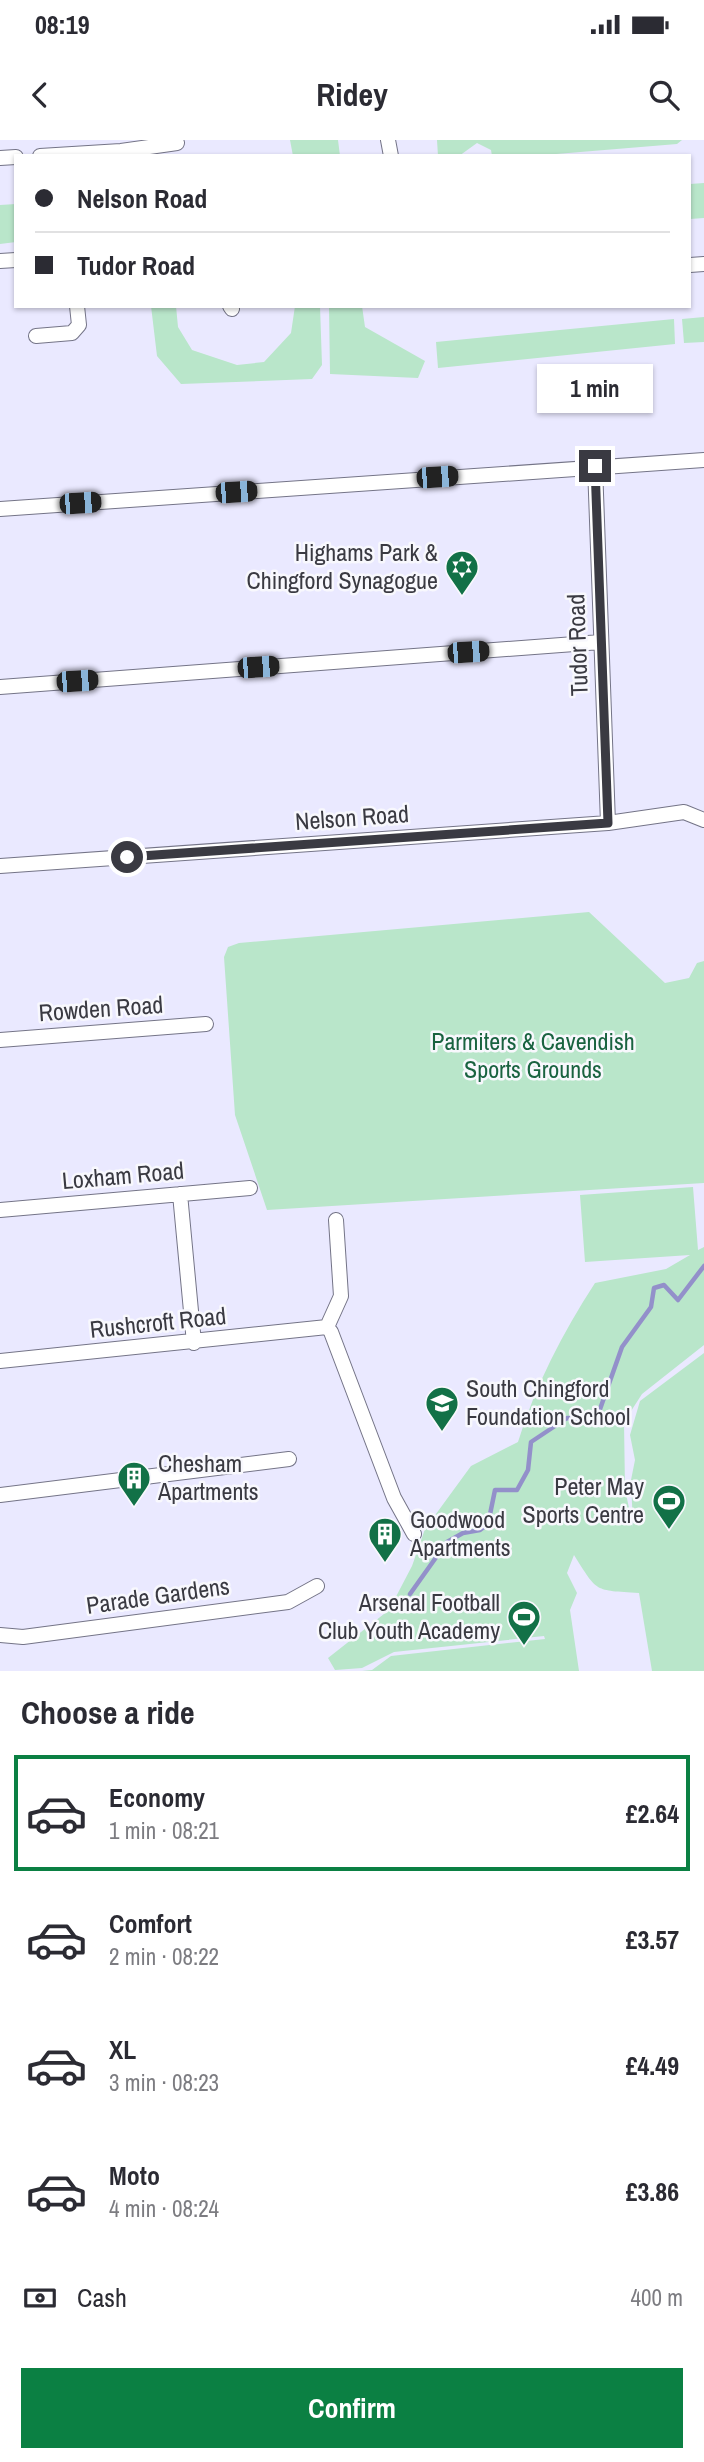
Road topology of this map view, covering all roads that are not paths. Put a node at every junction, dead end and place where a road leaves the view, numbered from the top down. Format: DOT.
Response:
graph roads {
  1 [pos="178,146"];
  2 [pos="72,154"];
  3 [pos="77,308"];
  4 [pos="36,336"];
  5 [pos="704,460"];
  6 [pos="595,466"];
  7 [pos="0,509"];
  8 [pos="601,642"];
  9 [pos="0,687"];
  10 [pos="704,820"];
  11 [pos="608,823"];
  12 [pos="0,866"];
  13 [pos="206,1024"];
  14 [pos="0,1040"];
  15 [pos="250,1188"];
  16 [pos="180,1194"];
  17 [pos="0,1210"];
  18 [pos="336,1220"];
  19 [pos="323,1329"];
  20 [pos="194,1343"];
  21 [pos="0,1361"];
  22 [pos="289,1459"];
  23 [pos="0,1495"];
  24 [pos="414,1534"];
  25 [pos="317,1586"];
  26 [pos="0,1635"];
  1 -- 2 [label="street"];
  3 -- 4 [label="street"];
  5 -- 6 [label="street"];
  6 -- 7 [label="street"];
  6 -- 8 [label="street, Tudor Road"];
  8 -- 9 [label="street"];
  8 -- 11 [label="street, Tudor Road"];
  10 -- 11 [label="street, Nelson Road"];
  11 -- 12 [label="street, Nelson Road"];
  13 -- 14 [label="street, Rowden Road"];
  15 -- 16 [label="street, Loxham Road"];
  16 -- 17 [label="street, Loxham Road"];
  16 -- 20 [label="street"];
  18 -- 19 [label="street"];
  19 -- 20 [label="street, Rushcroft Road"];
  19 -- 24 [label="street"];
  20 -- 21 [label="street, Rushcroft Road"];
  22 -- 23 [label="street"];
  25 -- 26 [label="street, Parade Gardens"];
}
